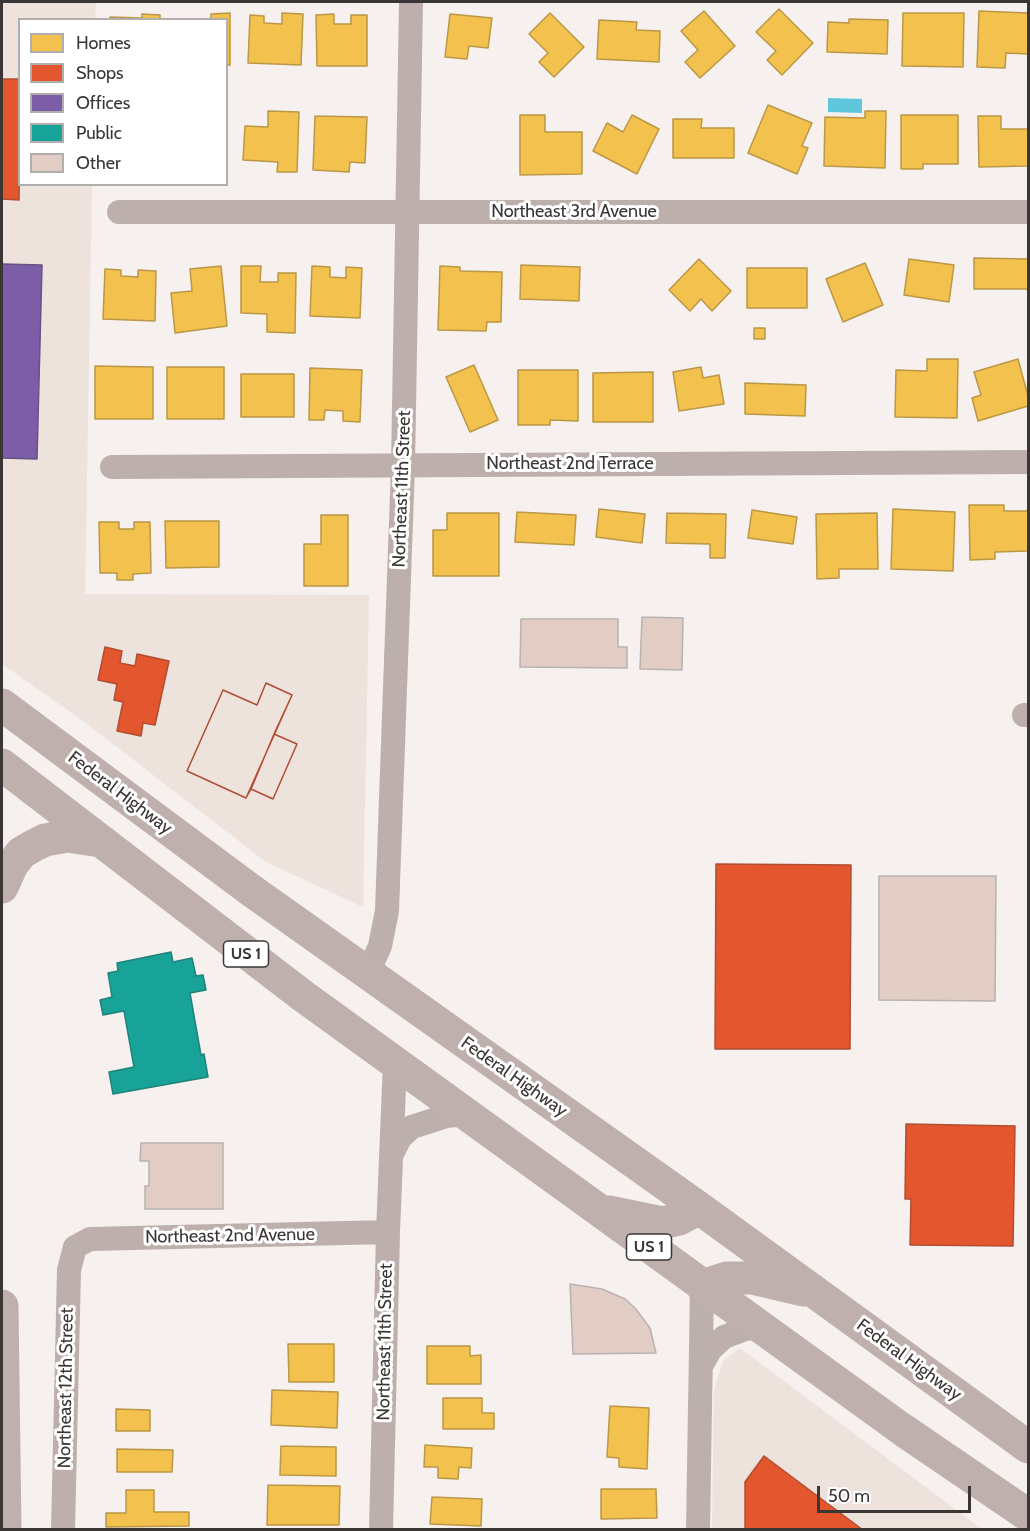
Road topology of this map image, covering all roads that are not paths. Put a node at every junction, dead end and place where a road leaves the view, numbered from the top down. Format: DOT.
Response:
graph roads {
  1 [pos="411,2"];
  2 [pos="119,212"];
  3 [pos="408,212"];
  4 [pos="1029,212"];
  5 [pos="1029,462"];
  6 [pos="403,466"];
  7 [pos="112,467"];
  8 [pos="2,705"];
  9 [pos="2,751"];
  10 [pos="67,753"];
  11 [pos="2,765"];
  12 [pos="100,842"];
  13 [pos="2,887"];
  14 [pos="368,974"];
  15 [pos="395,1062"];
  16 [pos="467,1114"];
  17 [pos="392,1154"];
  18 [pos="699,1208"];
  19 [pos="598,1209"];
  20 [pos="388,1232"];
  21 [pos="75,1247"];
  22 [pos="702,1286"];
  23 [pos="817,1293"];
  24 [pos="2,1306"];
  25 [pos="760,1327"];
  26 [pos="701,1366"];
  27 [pos="1029,1447"];
  28 [pos="1029,1515"];
  29 [pos="5,1530"];
  30 [pos="63,1530"];
  31 [pos="381,1530"];
  32 [pos="698,1530"];
  1 -- 3 [label="street, Northeast 11th Street"];
  2 -- 3 [label="street, Northeast 3rd Avenue"];
  3 -- 4 [label="street, Northeast 3rd Avenue"];
  3 -- 6 [label="street, Northeast 11th Street"];
  5 -- 6 [label="street, Northeast 2nd Terrace"];
  6 -- 7 [label="street, Northeast 2nd Terrace"];
  6 -- 14 [label="street, Northeast 11th Street"];
  8 -- 10 [label="main road, Federal Highway"];
  9 -- 10 [label="main road"];
  10 -- 14 [label="main road, Federal Highway"];
  11 -- 12 [label="main road, US 1"];
  12 -- 13 [label="main road"];
  12 -- 15 [label="main road, US 1"];
  14 -- 18 [label="main road, Federal Highway"];
  15 -- 16 [label="main road, US 1"];
  15 -- 17 [label="street, Northeast 11th Street"];
  16 -- 17 [label="street"];
  16 -- 19 [label="main road, US 1"];
  17 -- 20 [label="street, Northeast 11th Street"];
  18 -- 19 [label="main road"];
  18 -- 23 [label="main road, Federal Highway"];
  19 -- 22 [label="main road, US 1"];
  20 -- 21 [label="street, Northeast 2nd Avenue"];
  20 -- 31 [label="street, Northeast 11th Street"];
  21 -- 30 [label="street, Northeast 12th Street"];
  22 -- 23 [label="main road"];
  22 -- 25 [label="main road, US 1"];
  22 -- 26 [label="street"];
  23 -- 27 [label="main road, Federal Highway"];
  24 -- 29 [label="main road"];
  25 -- 26 [label="street"];
  25 -- 28 [label="main road, US 1"];
  26 -- 32 [label="street"];
}
